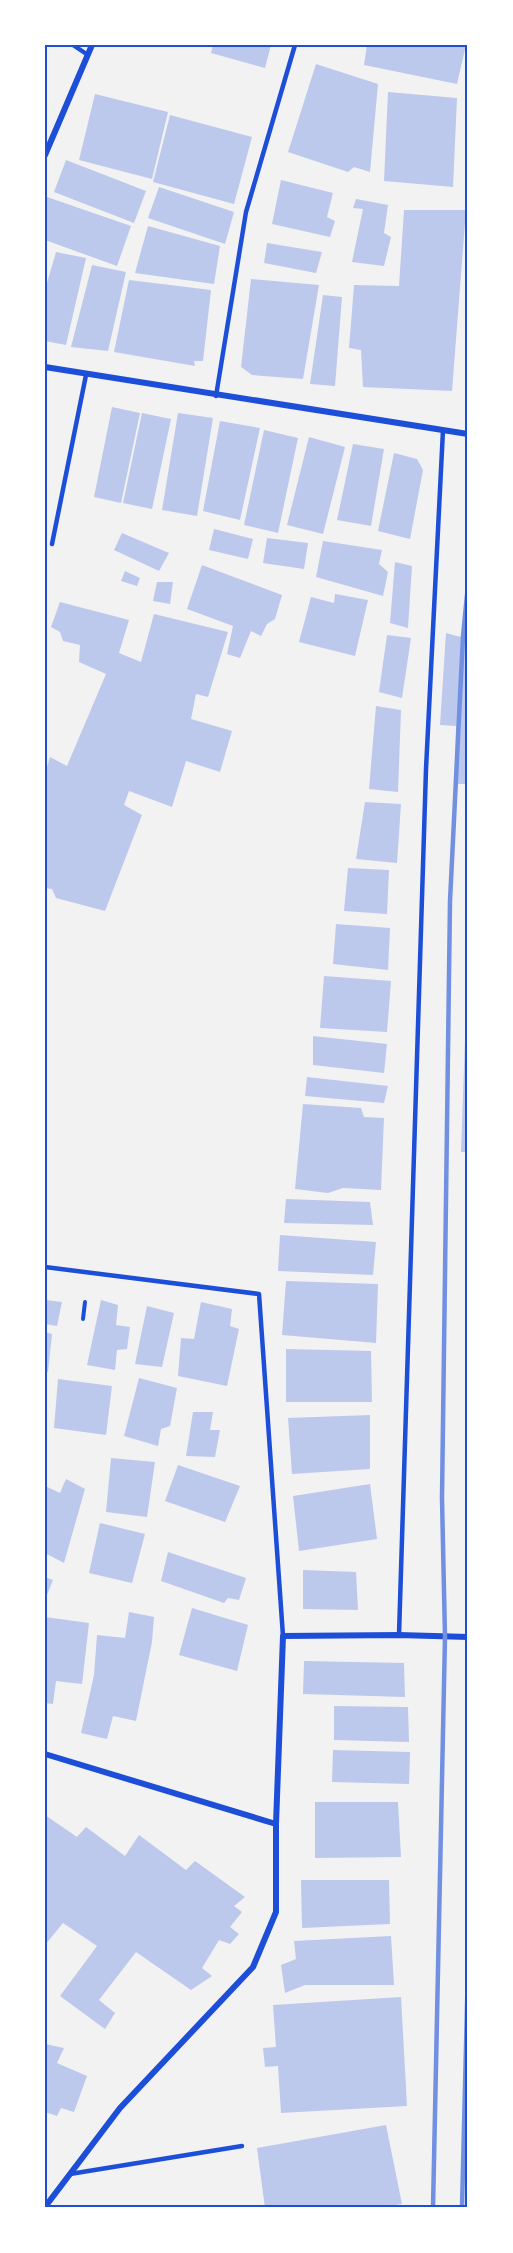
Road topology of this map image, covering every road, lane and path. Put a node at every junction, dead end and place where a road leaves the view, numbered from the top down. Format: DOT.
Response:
graph roads {
  1 [pos="73,45"];
  2 [pos="92,45"];
  3 [pos="295,45"];
  4 [pos="88,55"];
  5 [pos="45,155"];
  6 [pos="45,367"];
  7 [pos="86,375"];
  8 [pos="216,396"];
  9 [pos="443,429"];
  10 [pos="468,434"];
  11 [pos="51,544"];
  12 [pos="45,1267"];
  13 [pos="399,1635"];
  14 [pos="284,1636"];
  15 [pos="468,1637"];
  16 [pos="45,1754"];
  17 [pos="276,1824"];
  18 [pos="242,2146"];
  19 [pos="70,2174"];
  20 [pos="45,2207"];
  1 -- 4 [label="lane"];
  2 -- 4 [label="street"];
  3 -- 8 [label="lane"];
  4 -- 5 [label="street"];
  6 -- 7 [label="street"];
  7 -- 8 [label="street"];
  7 -- 11 [label="lane"];
  8 -- 9 [label="street"];
  9 -- 10 [label="street"];
  9 -- 13 [label="lane"];
  12 -- 14 [label="lane"];
  13 -- 14 [label="street"];
  13 -- 15 [label="street"];
  14 -- 17 [label="street"];
  16 -- 17 [label="street"];
  17 -- 19 [label="street"];
  18 -- 19 [label="lane"];
  19 -- 20 [label="street"];
}
